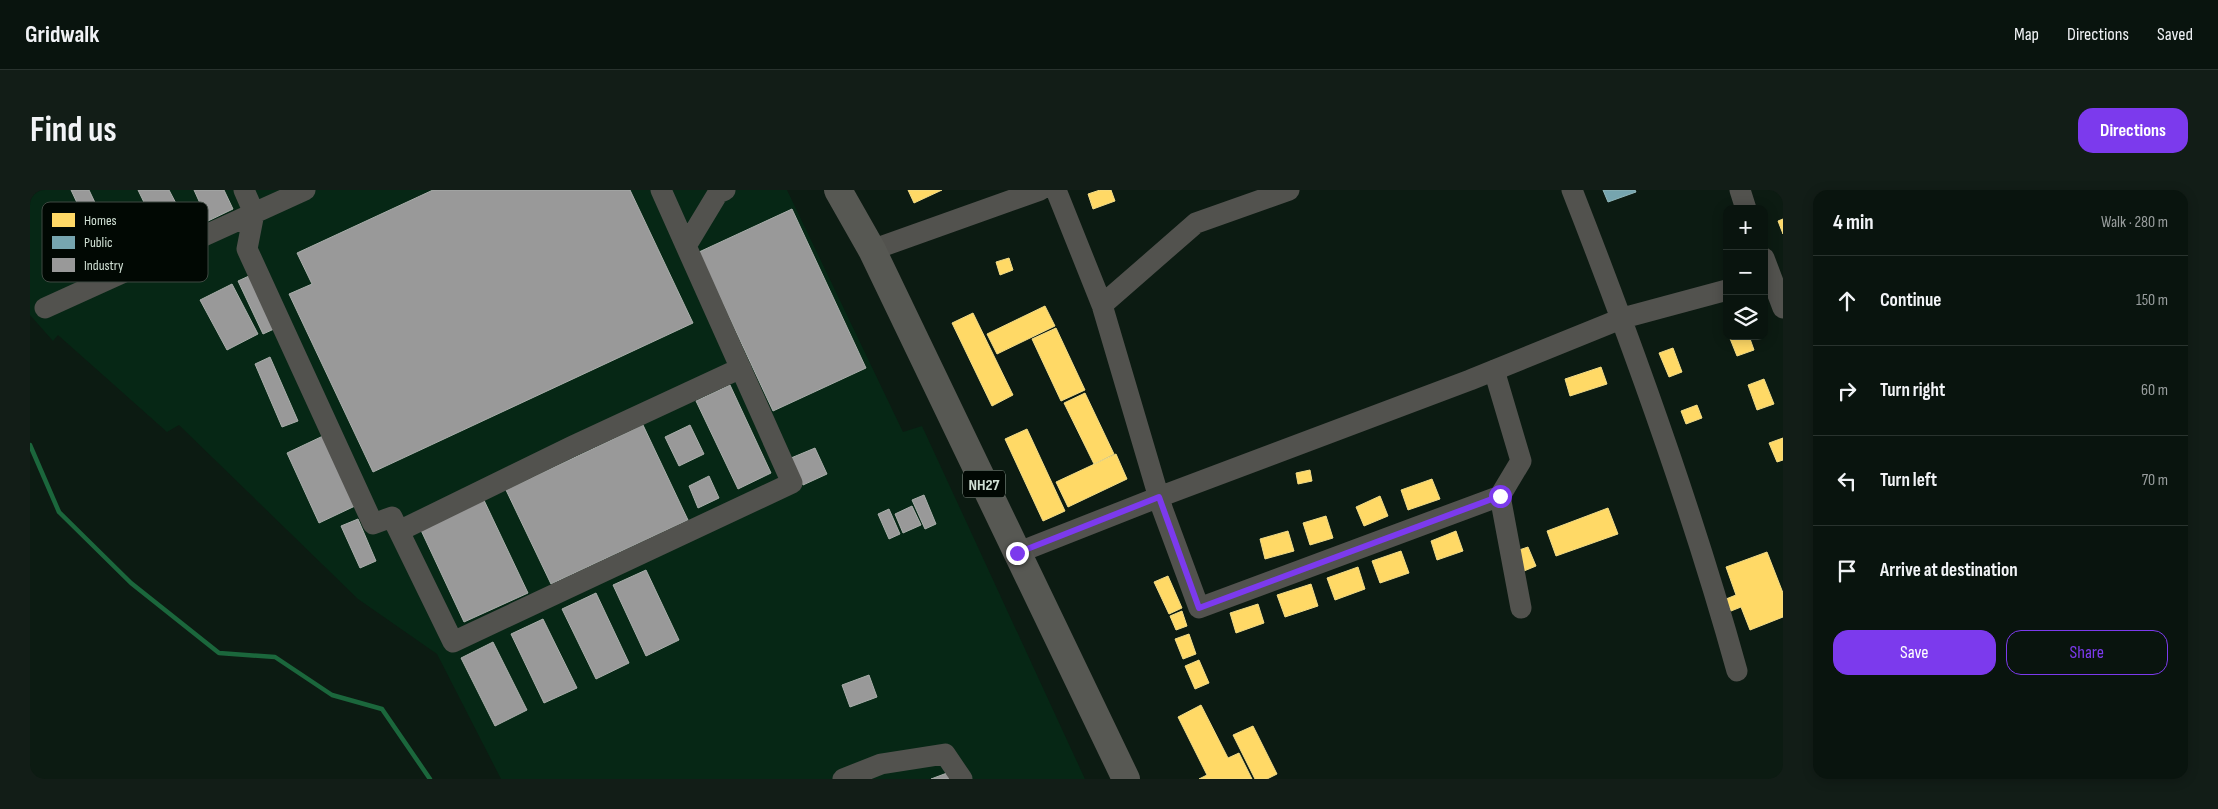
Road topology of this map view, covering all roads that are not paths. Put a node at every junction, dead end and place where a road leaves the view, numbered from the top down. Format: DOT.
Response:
graph roads {
  1 [pos="244,190"];
  2 [pos="305,190"];
  3 [pos="661,190"];
  4 [pos="838,190"];
  5 [pos="1040,190"];
  6 [pos="1056,190"];
  7 [pos="1289,190"];
  8 [pos="1572,190"];
  9 [pos="1740,190"];
  10 [pos="716,191"];
  11 [pos="1745,205"];
  12 [pos="254,213"];
  13 [pos="208,234"];
  14 [pos="686,246"];
  15 [pos="872,250"];
  16 [pos="1771,272"];
  17 [pos="102,282"];
  18 [pos="1723,291"];
  19 [pos="1102,305"];
  20 [pos="45,308"];
  21 [pos="1783,308"];
  22 [pos="1623,318"];
  23 [pos="741,368"];
  24 [pos="1494,370"];
  25 [pos="1500,496"];
  26 [pos="1159,497"];
  27 [pos="399,531"];
  28 [pos="1017,553"];
  29 [pos="1521,608"];
  30 [pos="1737,671"];
  31 [pos="843,779"];
  32 [pos="962,779"];
  33 [pos="1126,779"];
  1 -- 12 [label="street"];
  2 -- 12 [label="street"];
  3 -- 14 [label="street"];
  4 -- 15 [label="highway, NH27"];
  5 -- 15 [label="street"];
  6 -- 19 [label="street"];
  7 -- 19 [label="street"];
  8 -- 22 [label="street"];
  9 -- 11 [label="street"];
  10 -- 14 [label="street"];
  12 -- 13 [label="street"];
  12 -- 27 [label="street"];
  14 -- 23 [label="street"];
  15 -- 28 [label="highway, NH27"];
  16 -- 21 [label="street"];
  17 -- 20 [label="street"];
  18 -- 22 [label="street"];
  19 -- 26 [label="street"];
  22 -- 24 [label="street"];
  22 -- 30 [label="street"];
  23 -- 27 [label="street"];
  23 -- 27 [label="street"];
  24 -- 25 [label="street"];
  24 -- 26 [label="street"];
  25 -- 26 [label="street"];
  25 -- 29 [label="street"];
  26 -- 28 [label="street"];
  28 -- 33 [label="highway, NH27"];
  31 -- 32 [label="street"];
}
